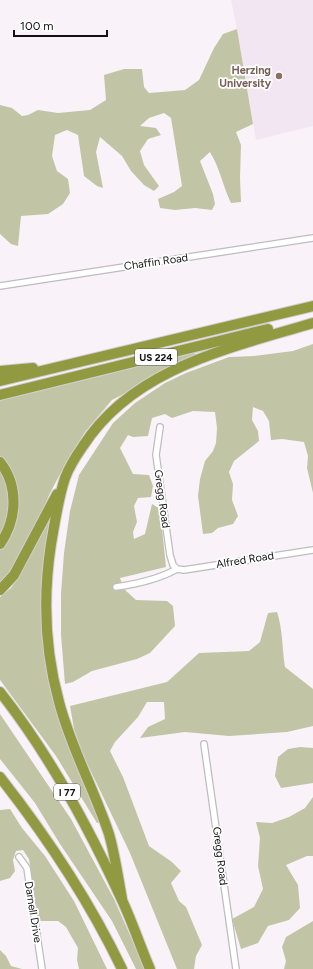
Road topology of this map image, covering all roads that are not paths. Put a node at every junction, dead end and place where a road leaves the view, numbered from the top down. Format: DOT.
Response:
graph roads {
  1 [pos="313,238"];
  2 [pos="0,286"];
  3 [pos="313,306"];
  4 [pos="313,319"];
  5 [pos="313,323"];
  6 [pos="80,361"];
  7 [pos="0,371"];
  8 [pos="0,381"];
  9 [pos="0,395"];
  10 [pos="160,427"];
  11 [pos="0,462"];
  12 [pos="66,478"];
  13 [pos="0,544"];
  14 [pos="313,550"];
  15 [pos="177,569"];
  16 [pos="116,586"];
  17 [pos="0,590"];
  18 [pos="0,692"];
  19 [pos="204,744"];
  20 [pos="0,777"];
  21 [pos="19,857"];
  22 [pos="122,899"];
  23 [pos="42,969"];
  24 [pos="122,969"];
  25 [pos="150,969"];
  26 [pos="236,969"];
  1 -- 2 [label="street, Chaffin Road"];
  3 -- 6 [label="highway, US 224"];
  4 -- 9 [label="highway, US 224"];
  5 -- 12 [label="highway"];
  6 -- 7 [label="highway"];
  6 -- 8 [label="highway, US 224"];
  10 -- 15 [label="street, Gregg Road"];
  11 -- 13 [label="highway"];
  12 -- 17 [label="highway"];
  12 -- 22 [label="highway"];
  14 -- 15 [label="street, Alfred Road"];
  15 -- 16 [label="street"];
  18 -- 22 [label="highway, I 77"];
  19 -- 26 [label="street, Gregg Road"];
  20 -- 24 [label="highway"];
  21 -- 23 [label="street, Darnell Drive"];
  22 -- 25 [label="highway, I 77"];
}
